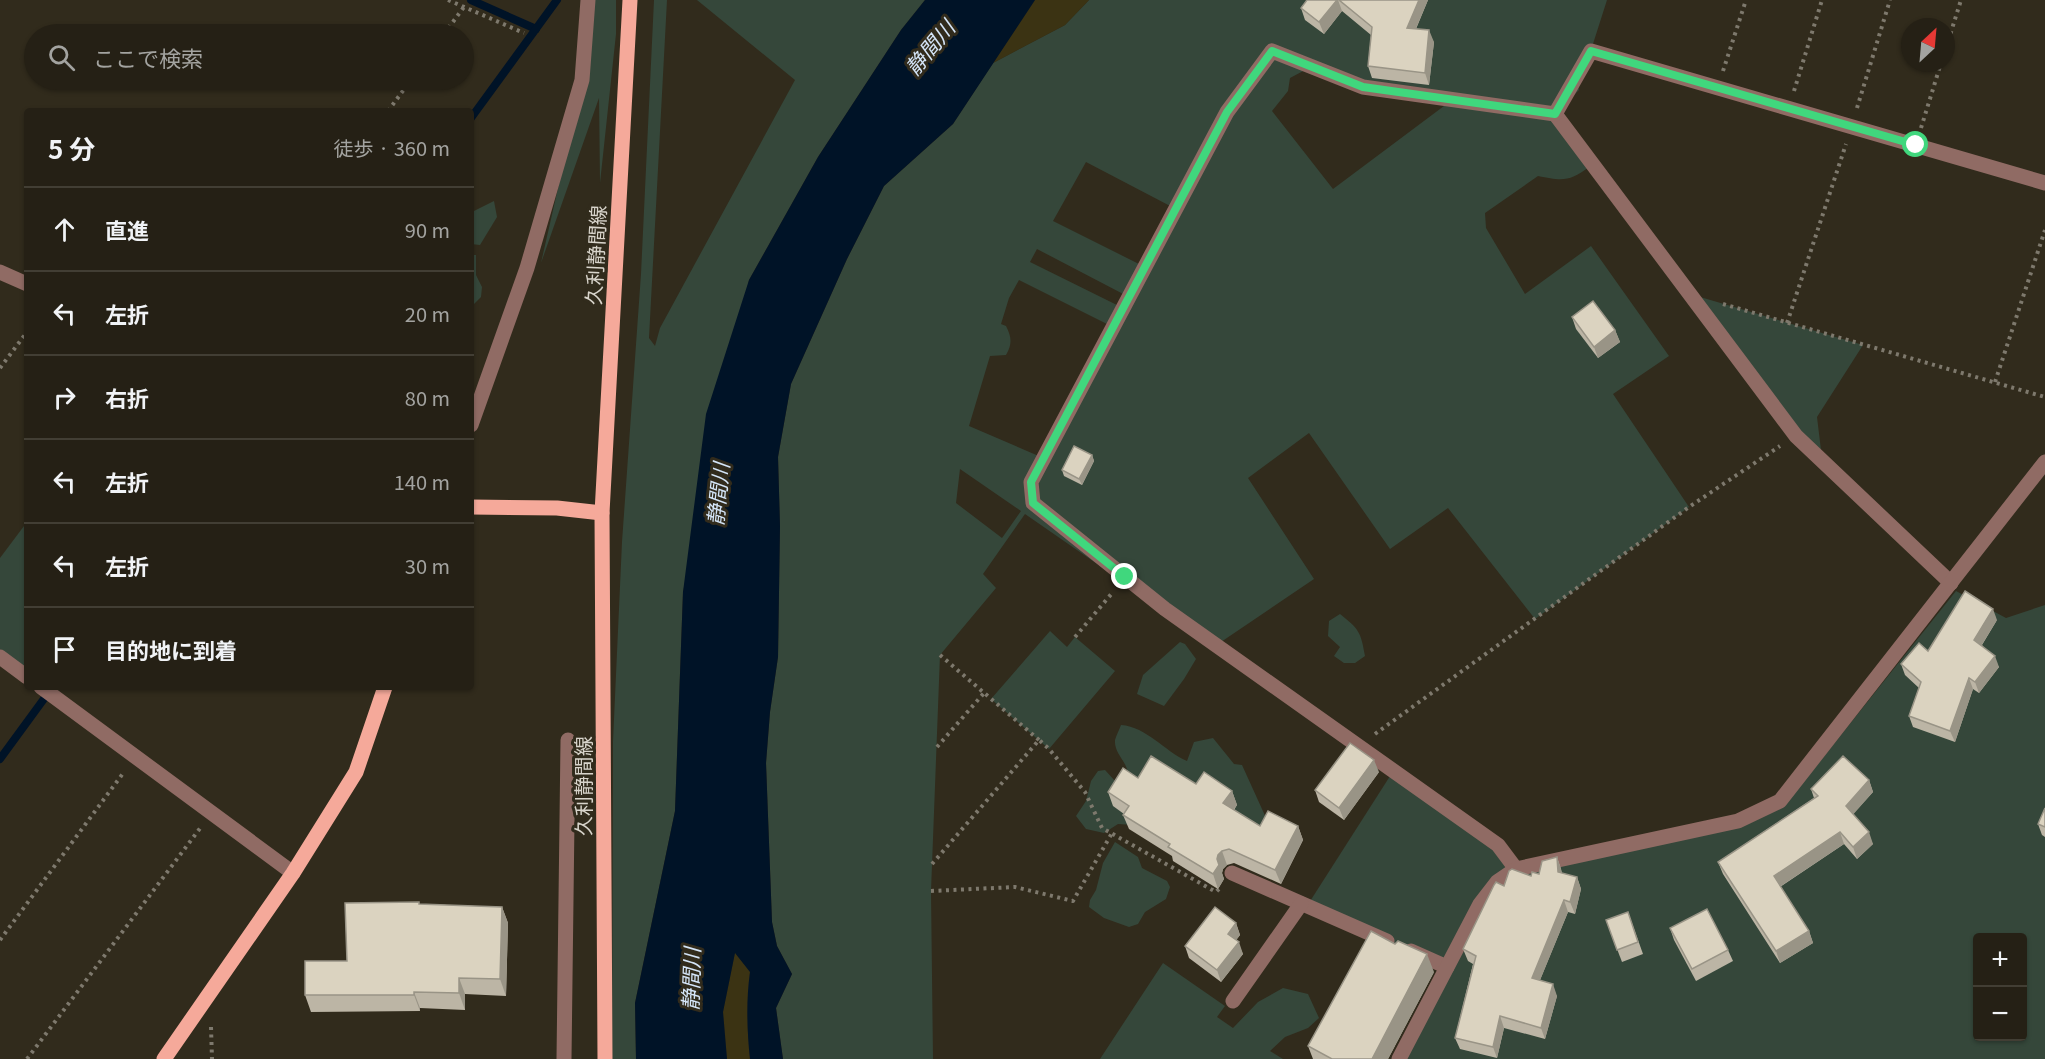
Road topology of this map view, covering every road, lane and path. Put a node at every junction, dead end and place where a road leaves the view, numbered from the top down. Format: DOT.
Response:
graph roads {
  1 [pos="448,0"];
  2 [pos="588,0"];
  3 [pos="630,0"];
  4 [pos="1746,0"];
  5 [pos="1822,0"];
  6 [pos="1890,0"];
  7 [pos="1961,0"];
  8 [pos="464,7"];
  9 [pos="1955,19"];
  10 [pos="451,24"];
  11 [pos="524,33"];
  12 [pos="1938,72"];
  13 [pos="1718,87"];
  14 [pos="404,90"];
  15 [pos="390,108"];
  16 [pos="1790,108"];
  17 [pos="1555,114"];
  18 [pos="1852,127"];
  19 [pos="1916,145"];
  20 [pos="2045,183"];
  21 [pos="2045,230"];
  22 [pos="0,272"];
  23 [pos="24,283"];
  24 [pos="1690,294"];
  25 [pos="1787,323"];
  26 [pos="24,336"];
  27 [pos="0,368"];
  28 [pos="1995,382"];
  29 [pos="2045,397"];
  30 [pos="474,416"];
  31 [pos="1796,436"];
  32 [pos="2044,467"];
  33 [pos="474,507"];
  34 [pos="602,513"];
  35 [pos="1125,577"];
  36 [pos="1951,583"];
  37 [pos="1075,637"];
  38 [pos="940,655"];
  39 [pos="0,657"];
  40 [pos="24,674"];
  41 [pos="45,690"];
  42 [pos="384,690"];
  43 [pos="984,693"];
  44 [pos="1372,737"];
  45 [pos="568,740"];
  46 [pos="1039,740"];
  47 [pos="937,747"];
  48 [pos="136,757"];
  49 [pos="212,813"];
  50 [pos="1112,833"];
  51 [pos="932,864"];
  52 [pos="1516,869"];
  53 [pos="293,873"];
  54 [pos="1232,873"];
  55 [pos="931,891"];
  56 [pos="1301,904"];
  57 [pos="0,940"];
  58 [pos="1447,967"];
  59 [pos="1233,1002"];
  60 [pos="211,1026"];
  61 [pos="27,1059"];
  62 [pos="164,1059"];
  63 [pos="212,1059"];
  64 [pos="564,1059"];
  65 [pos="605,1059"];
  66 [pos="1399,1059"];
  1 -- 8 [label="path"];
  2 -- 30 [label="street"];
  3 -- 34 [label="main road, 久利静間線"];
  4 -- 13 [label="path"];
  5 -- 16 [label="path"];
  6 -- 18 [label="path"];
  7 -- 9 [label="path"];
  8 -- 10 [label="path"];
  8 -- 11 [label="path"];
  12 -- 19 [label="path"];
  13 -- 16 [label="street"];
  13 -- 17 [label="street"];
  14 -- 15 [label="path"];
  16 -- 18 [label="street"];
  17 -- 24 [label="street"];
  17 -- 35 [label="street"];
  18 -- 19 [label="street"];
  18 -- 25 [label="path"];
  19 -- 20 [label="street"];
  21 -- 28 [label="path"];
  22 -- 23 [label="street"];
  24 -- 25 [label="path"];
  24 -- 31 [label="street"];
  25 -- 28 [label="path"];
  26 -- 27 [label="path"];
  28 -- 29 [label="path"];
  31 -- 36 [label="street"];
  31 -- 44 [label="path"];
  32 -- 36 [label="street"];
  33 -- 34 [label="main road"];
  34 -- 65 [label="main road, 久利静間線"];
  35 -- 37 [label="path"];
  35 -- 52 [label="street"];
  36 -- 52 [label="street"];
  38 -- 43 [label="path"];
  39 -- 40 [label="street"];
  41 -- 48 [label="street"];
  42 -- 53 [label="main road"];
  43 -- 46 [label="path"];
  43 -- 47 [label="path"];
  45 -- 64 [label="street"];
  46 -- 50 [label="path"];
  46 -- 51 [label="path"];
  48 -- 49 [label="street"];
  48 -- 57 [label="path"];
  49 -- 53 [label="street"];
  49 -- 61 [label="path"];
  50 -- 54 [label="path"];
  50 -- 55 [label="path"];
  52 -- 58 [label="street"];
  53 -- 62 [label="main road"];
  54 -- 56 [label="street"];
  56 -- 58 [label="street"];
  56 -- 59 [label="street"];
  58 -- 66 [label="street"];
  60 -- 63 [label="path"];
}
